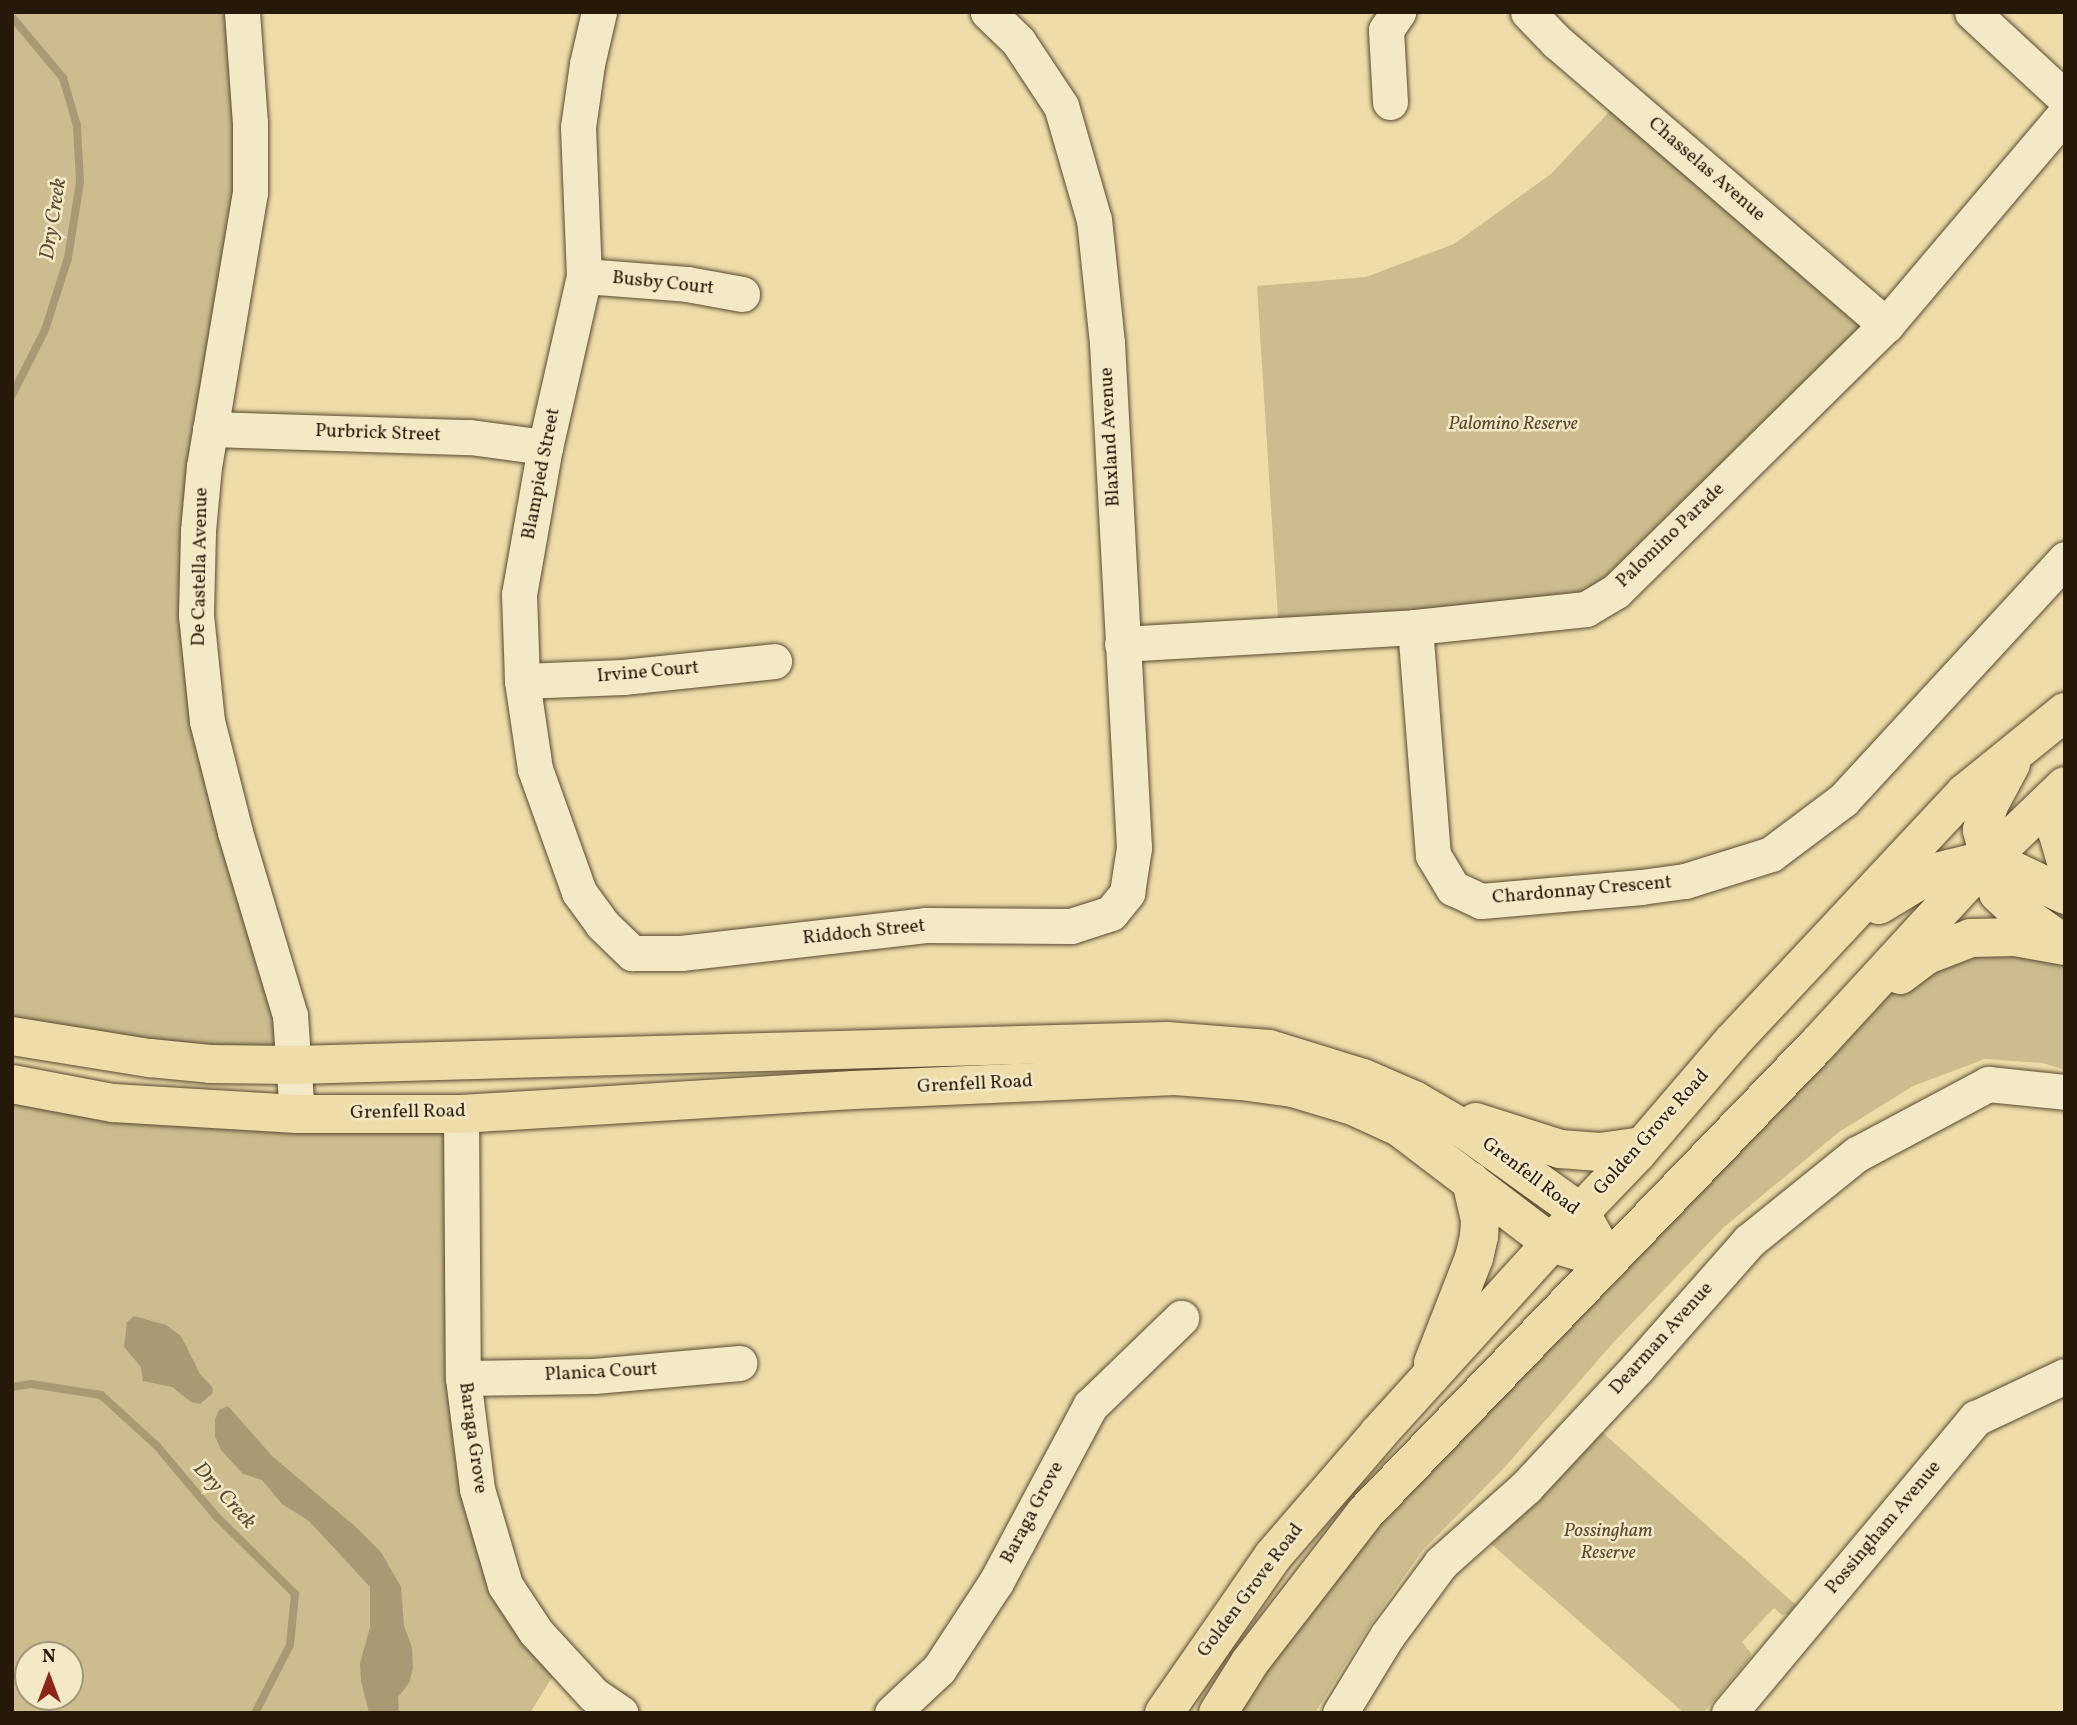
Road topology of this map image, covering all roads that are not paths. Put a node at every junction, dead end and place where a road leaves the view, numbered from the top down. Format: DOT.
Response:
graph roads {
  1 [pos="242,12"];
  2 [pos="599,12"];
  3 [pos="988,12"];
  4 [pos="1398,12"];
  5 [pos="1528,12"];
  6 [pos="1972,12"];
  7 [pos="2065,98"];
  8 [pos="1390,102"];
  9 [pos="2065,114"];
  10 [pos="584,276"];
  11 [pos="741,294"];
  12 [pos="1886,325"];
  13 [pos="210,429"];
  14 [pos="545,447"];
  15 [pos="2065,559"];
  16 [pos="1415,627"];
  17 [pos="1122,644"];
  18 [pos="774,661"];
  19 [pos="522,681"];
  20 [pos="2065,712"];
  21 [pos="2019,750"];
  22 [pos="2065,786"];
  23 [pos="2065,809"];
  24 [pos="1989,859"];
  25 [pos="2065,859"];
  26 [pos="1127,893"];
  27 [pos="2065,895"];
  28 [pos="602,925"];
  29 [pos="2065,945"];
  30 [pos="1795,976"];
  31 [pos="1844,1015"];
  32 [pos="12,1036"];
  33 [pos="295,1065"];
  34 [pos="12,1084"];
  35 [pos="2065,1092"];
  36 [pos="1414,1100"];
  37 [pos="298,1114"];
  38 [pos="461,1114"];
  39 [pos="1643,1146"];
  40 [pos="1471,1181"];
  41 [pos="1580,1212"];
  42 [pos="1551,1243"];
  43 [pos="1607,1260"];
  44 [pos="1181,1318"];
  45 [pos="739,1363"];
  46 [pos="2065,1376"];
  47 [pos="463,1378"];
  48 [pos="1424,1384"];
  49 [pos="621,1713"];
  50 [pos="892,1713"];
  51 [pos="1164,1713"];
  52 [pos="1218,1713"];
  53 [pos="1340,1713"];
  54 [pos="1729,1713"];
  1 -- 13 [label="street, De Castella Avenue"];
  2 -- 10 [label="street, Blampied Street"];
  3 -- 17 [label="street, Blaxland Avenue"];
  4 -- 8 [label="street"];
  5 -- 12 [label="street, Chasselas Avenue"];
  6 -- 7 [label="street"];
  9 -- 12 [label="street, Palomino Parade"];
  10 -- 11 [label="street, Busby Court"];
  10 -- 14 [label="street, Blampied Street"];
  12 -- 16 [label="street, Palomino Parade"];
  13 -- 14 [label="street, Purbrick Street"];
  13 -- 33 [label="street, De Castella Avenue"];
  14 -- 19 [label="street, Blampied Street"];
  15 -- 16 [label="street, Chardonnay Crescent"];
  16 -- 17 [label="street, Palomino Parade"];
  17 -- 26 [label="street, Blaxland Avenue"];
  18 -- 19 [label="street, Irvine Court"];
  19 -- 28 [label="street, Blampied Street"];
  20 -- 21 [label="main road, Golden Grove Road"];
  21 -- 24 [label="main road"];
  21 -- 30 [label="main road, Golden Grove Road"];
  22 -- 24 [label="main road"];
  23 -- 25 [label="main road"];
  24 -- 27 [label="main road"];
  24 -- 29 [label="main road"];
  24 -- 30 [label="main road"];
  24 -- 31 [label="main road"];
  26 -- 28 [label="street, Riddoch Street"];
  29 -- 31 [label="main road"];
  30 -- 39 [label="main road, Golden Grove Road"];
  31 -- 43 [label="main road"];
  32 -- 33 [label="main road, Grenfell Road"];
  33 -- 36 [label="main road, Grenfell Road"];
  33 -- 37 [label="street, De Castella Avenue"];
  34 -- 37 [label="main road, Grenfell Road"];
  35 -- 53 [label="street, Dearman Avenue"];
  36 -- 39 [label="main road"];
  36 -- 41 [label="main road, Grenfell Road"];
  37 -- 38 [label="main road, Grenfell Road"];
  38 -- 40 [label="main road, Grenfell Road"];
  38 -- 47 [label="street, Baraga Grove"];
  39 -- 41 [label="main road, Golden Grove Road"];
  40 -- 42 [label="main road, Grenfell Road"];
  40 -- 48 [label="main road"];
  41 -- 42 [label="main road, Golden Grove Road"];
  41 -- 43 [label="main road, Grenfell Road"];
  42 -- 43 [label="main road, Grenfell Road"];
  42 -- 48 [label="main road, Golden Grove Road"];
  43 -- 52 [label="main road"];
  44 -- 50 [label="street, Baraga Grove"];
  45 -- 47 [label="street, Planica Court"];
  46 -- 54 [label="street, Possingham Avenue"];
  47 -- 49 [label="street, Baraga Grove"];
  48 -- 51 [label="main road, Golden Grove Road"];
}
